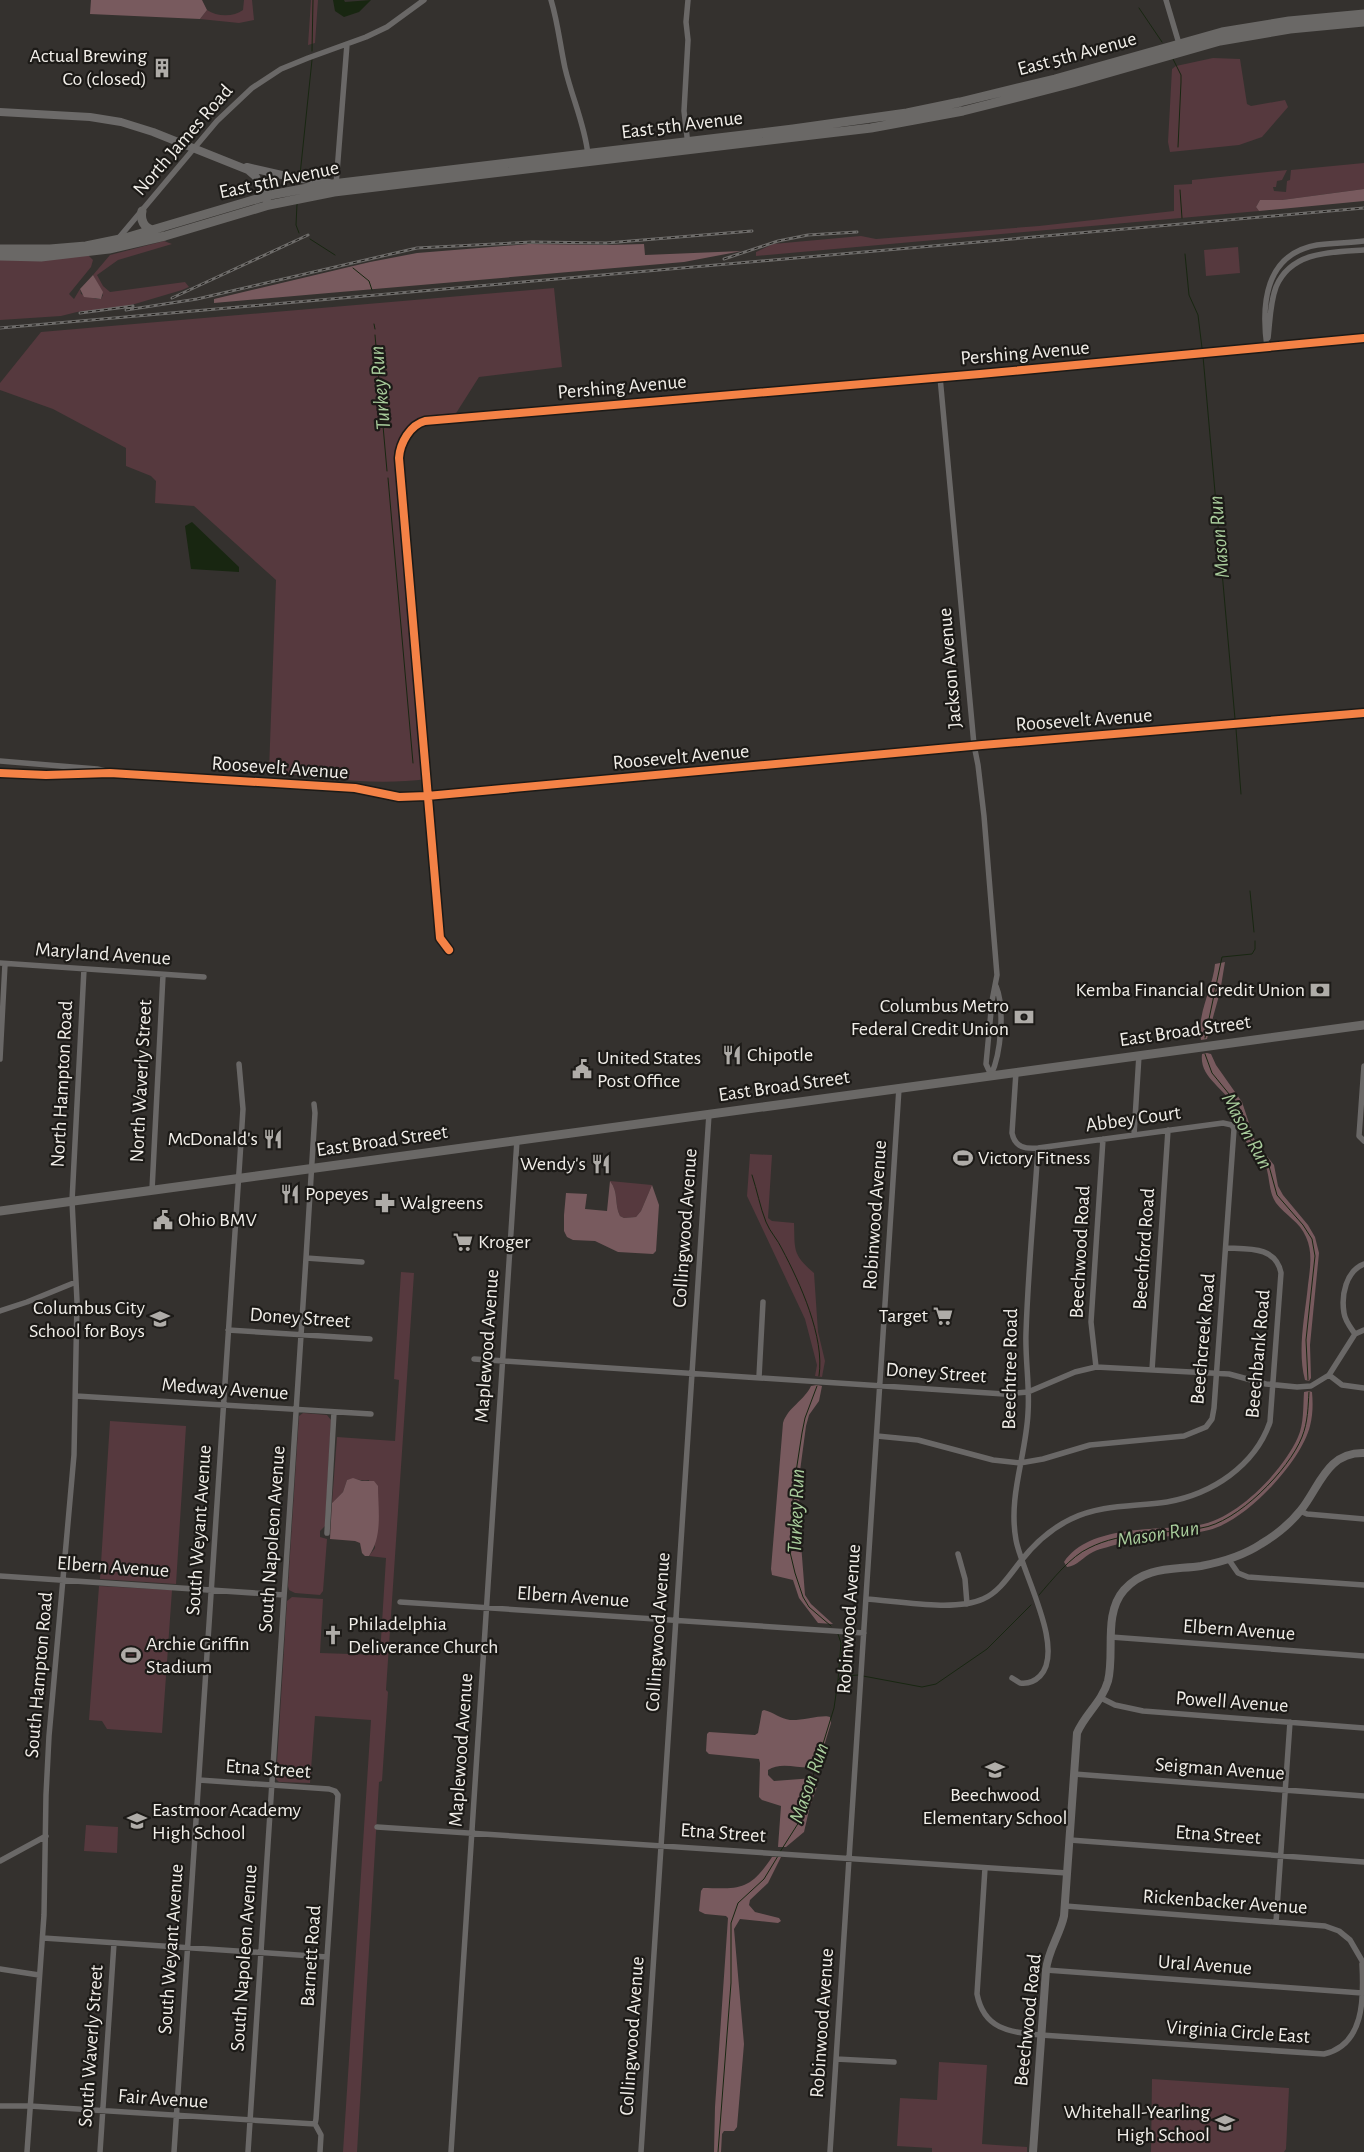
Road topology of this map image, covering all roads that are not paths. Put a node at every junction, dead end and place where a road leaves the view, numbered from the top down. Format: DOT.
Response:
graph roads {
  1 [pos="424,0"];
  2 [pos="551,0"];
  3 [pos="688,0"];
  4 [pos="1166,0"];
  5 [pos="1364,14"];
  6 [pos="1364,22"];
  7 [pos="347,44"];
  8 [pos="1180,47"];
  9 [pos="2,112"];
  10 [pos="688,146"];
  11 [pos="195,148"];
  12 [pos="588,158"];
  13 [pos="236,164"];
  14 [pos="337,188"];
  15 [pos="267,201"];
  16 [pos="142,211"];
  17 [pos="153,230"];
  18 [pos="118,239"];
  19 [pos="1364,241"];
  20 [pos="0,248"];
  21 [pos="109,249"];
  22 [pos="1364,250"];
  23 [pos="0,257"];
  24 [pos="1364,338"];
  25 [pos="1267,347"];
  26 [pos="940,377"];
  27 [pos="1364,713"];
  28 [pos="974,746"];
  29 [pos="0,761"];
  30 [pos="0,773"];
  31 [pos="110,773"];
  32 [pos="427,796"];
  33 [pos="448,950"];
  34 [pos="3,964"];
  35 [pos="84,969"];
  36 [pos="164,975"];
  37 [pos="204,977"];
  38 [pos="996,986"];
  39 [pos="992,1001"];
  40 [pos="1001,1002"];
  41 [pos="1364,1025"];
  42 [pos="1,1028"];
  43 [pos="988,1034"];
  44 [pos="999,1035"];
  45 [pos="1139,1055"];
  46 [pos="0,1059"];
  47 [pos="239,1064"];
  48 [pos="1364,1066"];
  49 [pos="1016,1072"];
  50 [pos="991,1075"];
  51 [pos="899,1088"];
  52 [pos="314,1104"];
  53 [pos="709,1114"];
  54 [pos="1232,1125"];
  55 [pos="1168,1130"];
  56 [pos="1134,1135"];
  57 [pos="1103,1139"];
  58 [pos="516,1140"];
  59 [pos="1364,1141"];
  60 [pos="1038,1148"];
  61 [pos="311,1168"];
  62 [pos="238,1179"];
  63 [pos="152,1190"];
  64 [pos="72,1201"];
  65 [pos="0,1211"];
  66 [pos="1226,1248"];
  67 [pos="306,1258"];
  68 [pos="362,1262"];
  69 [pos="1364,1264"];
  70 [pos="76,1282"];
  71 [pos="763,1302"];
  72 [pos="0,1311"];
  73 [pos="228,1330"];
  74 [pos="1364,1330"];
  75 [pos="302,1334"];
  76 [pos="1355,1334"];
  77 [pos="370,1339"];
  78 [pos="474,1359"];
  79 [pos="502,1360"];
  80 [pos="1096,1367"];
  81 [pos="1152,1370"];
  82 [pos="691,1372"];
  83 [pos="1217,1374"];
  84 [pos="1329,1375"];
  85 [pos="759,1377"];
  86 [pos="880,1385"];
  87 [pos="1273,1385"];
  88 [pos="1364,1388"];
  89 [pos="1028,1392"];
  90 [pos="76,1396"];
  91 [pos="223,1405"];
  92 [pos="297,1410"];
  93 [pos="334,1412"];
  94 [pos="371,1414"];
  95 [pos="877,1436"];
  96 [pos="1364,1453"];
  97 [pos="1020,1463"];
  98 [pos="1300,1511"];
  99 [pos="1364,1518"];
  100 [pos="327,1533"];
  101 [pos="958,1554"];
  102 [pos="1230,1560"];
  103 [pos="1021,1561"];
  104 [pos="0,1576"];
  105 [pos="64,1580"];
  106 [pos="1364,1585"];
  107 [pos="211,1590"];
  108 [pos="284,1595"];
  109 [pos="866,1599"];
  110 [pos="400,1602"];
  111 [pos="967,1604"];
  112 [pos="486,1608"];
  113 [pos="676,1620"];
  114 [pos="864,1633"];
  115 [pos="1111,1637"];
  116 [pos="1364,1656"];
  117 [pos="1012,1678"];
  118 [pos="1101,1698"];
  119 [pos="1290,1722"];
  120 [pos="1364,1728"];
  121 [pos="1074,1774"];
  122 [pos="199,1780"];
  123 [pos="272,1785"];
  124 [pos="335,1790"];
  125 [pos="1285,1790"];
  126 [pos="1364,1796"];
  127 [pos="377,1827"];
  128 [pos="472,1833"];
  129 [pos="46,1836"];
  130 [pos="1070,1840"];
  131 [pos="661,1845"];
  132 [pos="1281,1856"];
  133 [pos="849,1858"];
  134 [pos="0,1861"];
  135 [pos="1364,1862"];
  136 [pos="985,1868"];
  137 [pos="1067,1873"];
  138 [pos="1065,1906"];
  139 [pos="1276,1922"];
  140 [pos="43,1938"];
  141 [pos="114,1943"];
  142 [pos="188,1948"];
  143 [pos="261,1953"];
  144 [pos="327,1957"];
  145 [pos="1363,1964"];
  146 [pos="0,1969"];
  147 [pos="1046,1970"];
  148 [pos="39,1975"];
  149 [pos="1362,1993"];
  150 [pos="1041,2035"];
  151 [pos="836,2059"];
  152 [pos="894,2062"];
  153 [pos="0,2106"];
  154 [pos="30,2106"];
  155 [pos="103,2111"];
  156 [pos="176,2116"];
  157 [pos="250,2121"];
  158 [pos="314,2124"];
  159 [pos="27,2152"];
  160 [pos="100,2152"];
  161 [pos="174,2152"];
  162 [pos="248,2152"];
  163 [pos="320,2152"];
  164 [pos="451,2152"];
  165 [pos="641,2152"];
  166 [pos="830,2152"];
  167 [pos="1033,2152"];
  1 -- 7 [label="street, North James Road"];
  2 -- 12 [label="street"];
  3 -- 10 [label="street"];
  4 -- 8 [label="street"];
  5 -- 8 [label="main road, East 5th Avenue"];
  6 -- 8 [label="main road, East 5th Avenue"];
  7 -- 11 [label="street, North James Road"];
  7 -- 14 [label="street"];
  8 -- 10 [label="main road, East 5th Avenue"];
  9 -- 11 [label="street"];
  10 -- 12 [label="main road, East 5th Avenue"];
  11 -- 13 [label="street"];
  11 -- 16 [label="street, North James Road"];
  12 -- 14 [label="main road, East 5th Avenue"];
  13 -- 14 [label="street"];
  13 -- 15 [label="street"];
  14 -- 15 [label="main road, East 5th Avenue"];
  15 -- 17 [label="main road, East 5th Avenue"];
  15 -- 21 [label="main road, East 5th Avenue"];
  16 -- 17 [label="main road"];
  16 -- 18 [label="street, North James Road"];
  17 -- 18 [label="main road, East 5th Avenue"];
  18 -- 20 [label="main road, East 5th Avenue"];
  18 -- 21 [label="street, North James Road"];
  19 -- 25 [label="street"];
  21 -- 23 [label="main road, East 5th Avenue"];
  22 -- 25 [label="street"];
  24 -- 25 [label="street, Pershing Avenue"];
  25 -- 26 [label="street, Pershing Avenue"];
  26 -- 28 [label="street, Jackson Avenue"];
  26 -- 32 [label="street, Pershing Avenue"];
  27 -- 28 [label="street, Roosevelt Avenue"];
  28 -- 32 [label="street, Roosevelt Avenue"];
  28 -- 38 [label="street, Jackson Avenue"];
  29 -- 31 [label="street, Roosevelt Avenue"];
  30 -- 31 [label="street, Roosevelt Avenue"];
  31 -- 32 [label="street, Roosevelt Avenue"];
  32 -- 33 [label="street, Pershing Avenue"];
  34 -- 35 [label="street, Maryland Avenue"];
  34 -- 42 [label="street"];
  35 -- 36 [label="street, Maryland Avenue"];
  35 -- 64 [label="street, North Hampton Road"];
  36 -- 37 [label="street, Maryland Avenue"];
  36 -- 63 [label="street, North Waverly Street"];
  38 -- 39 [label="street, Jackson Avenue"];
  38 -- 40 [label="street, Jackson Avenue"];
  39 -- 40 [label="street"];
  39 -- 43 [label="street, Jackson Avenue"];
  40 -- 44 [label="street, Jackson Avenue"];
  41 -- 45 [label="main road, East Broad Street"];
  42 -- 46 [label="street"];
  43 -- 44 [label="street"];
  43 -- 50 [label="street, Jackson Avenue"];
  44 -- 50 [label="street, Jackson Avenue"];
  45 -- 49 [label="main road, East Broad Street"];
  45 -- 56 [label="street"];
  47 -- 62 [label="street, South Weyant Avenue"];
  48 -- 59 [label="street"];
  49 -- 50 [label="main road, East Broad Street"];
  49 -- 60 [label="street"];
  50 -- 51 [label="main road, East Broad Street"];
  51 -- 53 [label="main road, East Broad Street"];
  51 -- 86 [label="street, Robinwood Avenue"];
  52 -- 61 [label="street, South Napoleon Avenue"];
  53 -- 58 [label="main road, East Broad Street"];
  53 -- 82 [label="street, Collingwood Avenue"];
  54 -- 55 [label="street, Abbey Court"];
  54 -- 66 [label="street, Beechcreek Road"];
  55 -- 56 [label="street, Abbey Court"];
  55 -- 81 [label="street, Beechford Road"];
  56 -- 57 [label="street, Abbey Court"];
  57 -- 60 [label="street, Abbey Court"];
  57 -- 80 [label="street, Beechwood Road"];
  58 -- 61 [label="main road, East Broad Street"];
  58 -- 79 [label="street, Maplewood Avenue"];
  60 -- 89 [label="street, Beechtree Road"];
  61 -- 62 [label="main road, East Broad Street"];
  61 -- 67 [label="street, South Napoleon Avenue"];
  62 -- 63 [label="main road, East Broad Street"];
  62 -- 73 [label="street, South Weyant Avenue"];
  63 -- 64 [label="main road, East Broad Street"];
  64 -- 65 [label="main road, East Broad Street"];
  64 -- 70 [label="street, South Hampton Road"];
  66 -- 83 [label="street, Beechcreek Road"];
  66 -- 87 [label="street, Beechbank Road"];
  67 -- 68 [label="street"];
  67 -- 75 [label="street, South Napoleon Avenue"];
  69 -- 76 [label="street"];
  70 -- 72 [label="street"];
  70 -- 90 [label="street, South Hampton Road"];
  71 -- 85 [label="street"];
  73 -- 75 [label="street, Doney Street"];
  73 -- 91 [label="street, South Weyant Avenue"];
  74 -- 76 [label="street"];
  75 -- 77 [label="street, Doney Street"];
  75 -- 92 [label="street, South Napoleon Avenue"];
  76 -- 84 [label="street"];
  78 -- 79 [label="street, Doney Street"];
  79 -- 82 [label="street, Doney Street"];
  79 -- 112 [label="street, Maplewood Avenue"];
  80 -- 81 [label="street, Doney Street"];
  80 -- 89 [label="street, Doney Street"];
  81 -- 83 [label="street, Doney Street"];
  82 -- 85 [label="street, Doney Street"];
  82 -- 113 [label="street, Collingwood Avenue"];
  83 -- 87 [label="street, Doney Street"];
  83 -- 97 [label="street, Beechcreek Road"];
  84 -- 87 [label="street, Doney Street"];
  84 -- 88 [label="street"];
  85 -- 86 [label="street, Doney Street"];
  86 -- 89 [label="street, Doney Street"];
  86 -- 95 [label="street, Robinwood Avenue"];
  87 -- 103 [label="street, Beechbank Road"];
  89 -- 97 [label="street, Beechtree Road"];
  90 -- 91 [label="street, Medway Avenue"];
  90 -- 105 [label="street, South Hampton Road"];
  91 -- 92 [label="street, Medway Avenue"];
  91 -- 107 [label="street, South Weyant Avenue"];
  92 -- 93 [label="street, Medway Avenue"];
  92 -- 108 [label="street, South Napoleon Avenue"];
  93 -- 94 [label="street, Medway Avenue"];
  93 -- 100 [label="street"];
  95 -- 97 [label="street, Beechcreek Road"];
  95 -- 109 [label="street, Robinwood Avenue"];
  96 -- 98 [label="street"];
  97 -- 103 [label="street, Beechtree Road"];
  98 -- 99 [label="street"];
  98 -- 102 [label="street"];
  101 -- 111 [label="street"];
  102 -- 106 [label="street"];
  102 -- 115 [label="street"];
  103 -- 111 [label="street, Beechbank Road"];
  103 -- 117 [label="street, Beechtree Road"];
  104 -- 105 [label="street, Elbern Avenue"];
  105 -- 107 [label="street, Elbern Avenue"];
  105 -- 129 [label="street, South Hampton Road"];
  107 -- 108 [label="street, Elbern Avenue"];
  107 -- 122 [label="street, South Weyant Avenue"];
  108 -- 123 [label="street, South Napoleon Avenue"];
  109 -- 111 [label="street, Beechbank Road"];
  109 -- 114 [label="street, Robinwood Avenue"];
  110 -- 112 [label="street, Elbern Avenue"];
  112 -- 113 [label="street, Elbern Avenue"];
  112 -- 128 [label="street, Maplewood Avenue"];
  113 -- 114 [label="street, Elbern Avenue"];
  113 -- 131 [label="street, Collingwood Avenue"];
  114 -- 133 [label="street, Robinwood Avenue"];
  115 -- 116 [label="street, Elbern Avenue"];
  115 -- 118 [label="street"];
  118 -- 119 [label="street, Powell Avenue"];
  118 -- 121 [label="street, Beechwood Road"];
  119 -- 120 [label="street, Powell Avenue"];
  119 -- 125 [label="street"];
  121 -- 125 [label="street, Seigman Avenue"];
  121 -- 130 [label="street, Beechwood Road"];
  122 -- 123 [label="street, Etna Street"];
  122 -- 142 [label="street, South Weyant Avenue"];
  123 -- 124 [label="street, Etna Street"];
  123 -- 143 [label="street, South Napoleon Avenue"];
  124 -- 144 [label="street, Barnett Road"];
  125 -- 126 [label="street, Seigman Avenue"];
  125 -- 132 [label="street"];
  127 -- 128 [label="street, Etna Street"];
  128 -- 131 [label="street, Etna Street"];
  128 -- 164 [label="street, Maplewood Avenue"];
  129 -- 134 [label="street"];
  129 -- 140 [label="street, South Hampton Road"];
  130 -- 132 [label="street, Etna Street"];
  130 -- 137 [label="street, Beechwood Road"];
  131 -- 133 [label="street, Etna Street"];
  131 -- 165 [label="street, Collingwood Avenue"];
  132 -- 135 [label="street, Etna Street"];
  132 -- 139 [label="street"];
  133 -- 136 [label="street, Etna Street"];
  133 -- 151 [label="street, Robinwood Avenue"];
  136 -- 137 [label="street, Etna Street"];
  136 -- 150 [label="street, Virginia Circle East"];
  137 -- 138 [label="street, Beechwood Road"];
  138 -- 139 [label="street, Rickenbacker Avenue"];
  138 -- 147 [label="street, Beechwood Road"];
  139 -- 145 [label="street, Rickenbacker Avenue"];
  140 -- 141 [label="street"];
  140 -- 148 [label="street, South Hampton Road"];
  141 -- 142 [label="street"];
  141 -- 155 [label="street, South Waverly Street"];
  142 -- 143 [label="street"];
  142 -- 156 [label="street, South Weyant Avenue"];
  143 -- 144 [label="street"];
  143 -- 157 [label="street, South Napoleon Avenue"];
  144 -- 158 [label="street, Barnett Road"];
  145 -- 149 [label="street, Virginia Circle East"];
  146 -- 148 [label="street"];
  147 -- 149 [label="street, Ural Avenue"];
  147 -- 150 [label="street, Beechwood Road"];
  148 -- 154 [label="street, South Hampton Road"];
  149 -- 150 [label="street, Virginia Circle East"];
  150 -- 167 [label="street, Beechwood Road"];
  151 -- 152 [label="street"];
  151 -- 166 [label="street, Robinwood Avenue"];
  153 -- 154 [label="street, Fair Avenue"];
  154 -- 155 [label="street, Fair Avenue"];
  154 -- 159 [label="street, South Hampton Road"];
  155 -- 156 [label="street, Fair Avenue"];
  155 -- 160 [label="street, South Waverly Street"];
  156 -- 157 [label="street, Fair Avenue"];
  156 -- 161 [label="street, South Weyant Avenue"];
  157 -- 158 [label="street, Fair Avenue"];
  157 -- 162 [label="street, South Napoleon Avenue"];
  158 -- 163 [label="street"];
}
